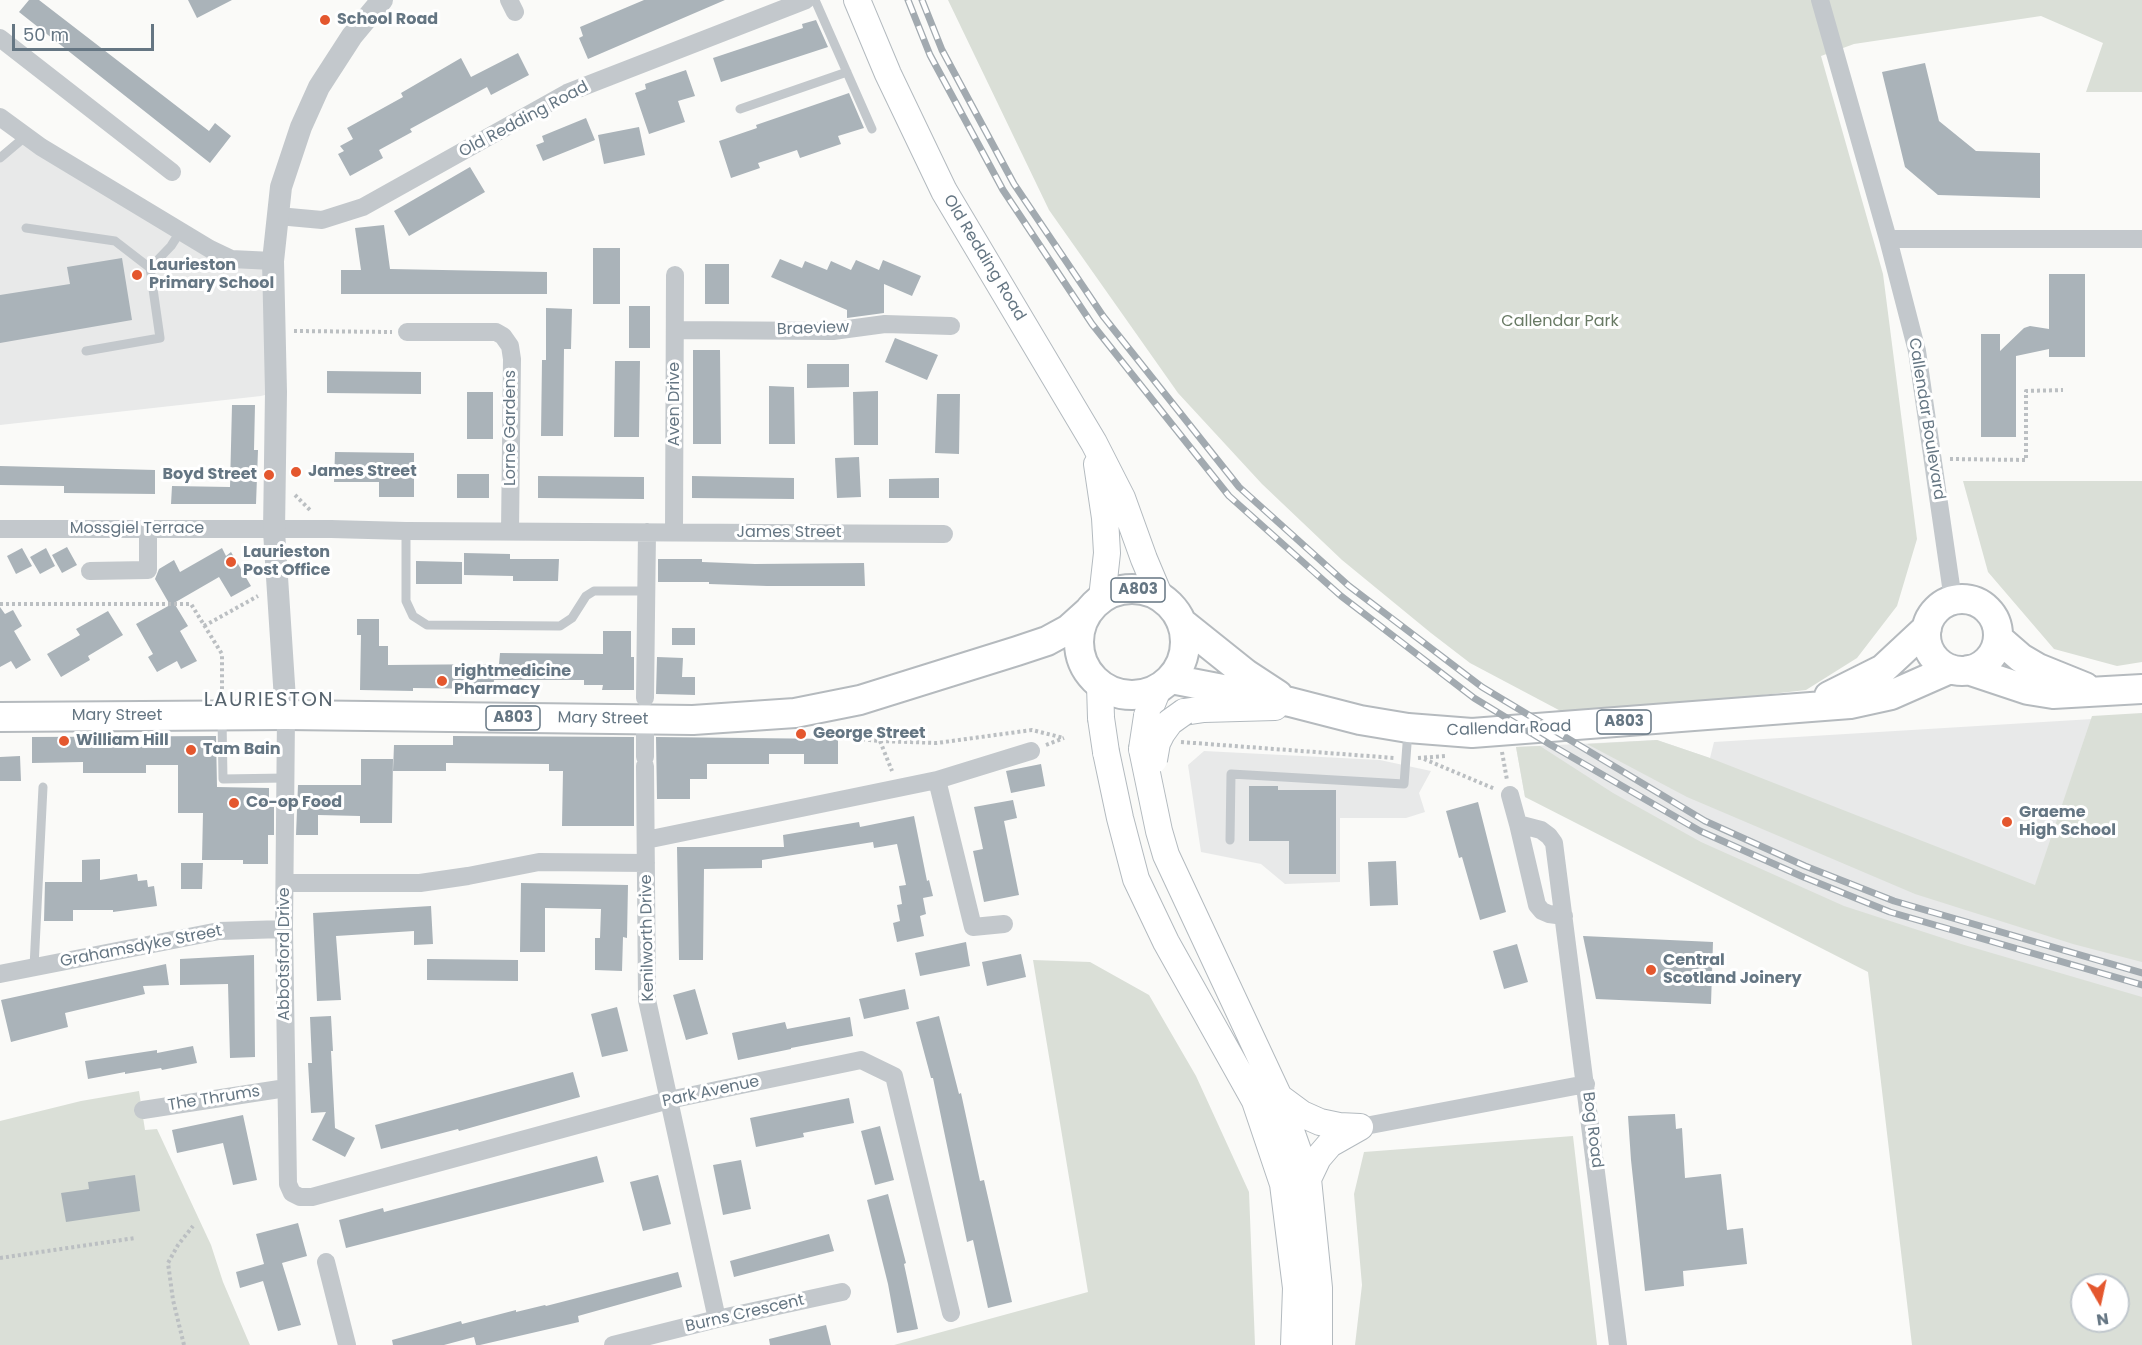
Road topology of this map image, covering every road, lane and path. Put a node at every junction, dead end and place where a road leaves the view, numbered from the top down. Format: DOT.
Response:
graph roads {
  1 [pos="382,0"];
  2 [pos="806,0"];
  3 [pos="815,0"];
  4 [pos="857,0"];
  5 [pos="1820,0"];
  6 [pos="0,38"];
  7 [pos="847,72"];
  8 [pos="740,109"];
  9 [pos="0,117"];
  10 [pos="872,129"];
  11 [pos="26,136"];
  12 [pos="0,158"];
  13 [pos="172,172"];
  14 [pos="278,216"];
  15 [pos="26,228"];
  16 [pos="180,232"];
  17 [pos="1888,239"];
  18 [pos="2142,239"];
  19 [pos="273,261"];
  20 [pos="150,268"];
  21 [pos="675,275"];
  22 [pos="951,326"];
  23 [pos="675,330"];
  24 [pos="274,331"];
  25 [pos="407,332"];
  26 [pos="86,351"];
  27 [pos="2063,390"];
  28 [pos="1094,443"];
  29 [pos="1933,459"];
  30 [pos="274,476"];
  31 [pos="0,529"];
  32 [pos="147,529"];
  33 [pos="331,529"];
  34 [pos="274,531"];
  35 [pos="406,531"];
  36 [pos="510,531"];
  37 [pos="647,532"];
  38 [pos="674,532"];
  39 [pos="944,534"];
  40 [pos="90,571"];
  41 [pos="277,586"];
  42 [pos="647,591"];
  43 [pos="1160,597"];
  44 [pos="1953,600"];
  45 [pos="0,604"];
  46 [pos="1096,605"];
  47 [pos="1181,622"];
  48 [pos="204,626"];
  49 [pos="1927,628"];
  50 [pos="1998,638"];
  51 [pos="1017,651"];
  52 [pos="1959,669"];
  53 [pos="1093,677"];
  54 [pos="1164,684"];
  55 [pos="2142,689"];
  56 [pos="2105,692"];
  57 [pos="1290,702"];
  58 [pos="1802,708"];
  59 [pos="645,709"];
  60 [pos="1320,710"];
  61 [pos="222,715"];
  62 [pos="286,715"];
  63 [pos="0,717"];
  64 [pos="1408,728"];
  65 [pos="818,732"];
  66 [pos="1499,732"];
  67 [pos="1064,738"];
  68 [pos="880,741"];
  69 [pos="1178,741"];
  70 [pos="1031,751"];
  71 [pos="1148,754"];
  72 [pos="1423,758"];
  73 [pos="1406,759"];
  74 [pos="285,778"];
  75 [pos="937,780"];
  76 [pos="44,787"];
  77 [pos="899,788"];
  78 [pos="1510,795"];
  79 [pos="1518,824"];
  80 [pos="646,840"];
  81 [pos="1230,840"];
  82 [pos="646,863"];
  83 [pos="285,883"];
  84 [pos="1564,916"];
  85 [pos="1004,924"];
  86 [pos="284,929"];
  87 [pos="34,967"];
  88 [pos="0,975"];
  89 [pos="1586,1084"];
  90 [pos="286,1088"];
  91 [pos="1279,1097"];
  92 [pos="669,1100"];
  93 [pos="143,1110"];
  94 [pos="1360,1126"];
  95 [pos="1308,1179"];
  96 [pos="292,1193"];
  97 [pos="193,1226"];
  98 [pos="135,1238"];
  99 [pos="0,1258"];
  100 [pos="326,1262"];
  101 [pos="842,1292"];
  102 [pos="951,1313"];
  103 [pos="717,1319"];
  104 [pos="184,1345"];
  105 [pos="347,1345"];
  106 [pos="613,1345"];
  107 [pos="1294,1345"];
  108 [pos="1319,1345"];
  109 [pos="1618,1345"];
  1 -- 14 [label="street"];
  2 -- 14 [label="street, Old Redding Road"];
  3 -- 7 [label="lane"];
  4 -- 28 [label="main road, Old Redding Road"];
  5 -- 17 [label="street, Callendar Boulevard"];
  6 -- 13 [label="street"];
  7 -- 8 [label="lane"];
  7 -- 10 [label="lane"];
  9 -- 11 [label="street"];
  11 -- 12 [label="lane"];
  11 -- 16 [label="street"];
  14 -- 19 [label="street"];
  15 -- 20 [label="lane"];
  16 -- 19 [label="street"];
  16 -- 20 [label="lane"];
  17 -- 18 [label="street"];
  17 -- 29 [label="street, Callendar Boulevard"];
  19 -- 24 [label="street"];
  20 -- 26 [label="lane"];
  21 -- 23 [label="street, Aven Drive"];
  22 -- 23 [label="street, Braeview"];
  23 -- 38 [label="street, Aven Drive"];
  24 -- 25 [label="path"];
  24 -- 30 [label="street"];
  25 -- 36 [label="street, Lorne Gardens"];
  27 -- 29 [label="path"];
  28 -- 43 [label="main road, Old Redding Road"];
  28 -- 46 [label="main road, Old Redding Road"];
  29 -- 44 [label="street, Callendar Boulevard"];
  30 -- 33 [label="path"];
  30 -- 34 [label="street"];
  31 -- 32 [label="street, Mossgiel Terrace"];
  32 -- 34 [label="street, Mossgiel Terrace"];
  32 -- 40 [label="street"];
  33 -- 34 [label="street, James Street"];
  33 -- 35 [label="street, James Street"];
  34 -- 41 [label="street"];
  35 -- 36 [label="street, James Street"];
  35 -- 42 [label="lane"];
  36 -- 37 [label="street, James Street"];
  37 -- 38 [label="street, James Street"];
  37 -- 42 [label="street"];
  38 -- 39 [label="street, James Street"];
  41 -- 48 [label="path"];
  41 -- 62 [label="street"];
  42 -- 59 [label="street"];
  43 -- 46 [label="main road, A803"];
  43 -- 47 [label="main road, A803"];
  44 -- 49 [label="main road, A803"];
  44 -- 50 [label="main road"];
  45 -- 48 [label="path"];
  46 -- 51 [label="main road, Mary Street / A803"];
  46 -- 53 [label="main road, A803"];
  47 -- 54 [label="main road"];
  47 -- 57 [label="main road, Callendar Road / A803"];
  48 -- 61 [label="path"];
  49 -- 52 [label="main road"];
  49 -- 58 [label="main road, Callendar Road / A803"];
  50 -- 52 [label="main road, A803"];
  50 -- 56 [label="main road"];
  51 -- 53 [label="main road, Mary Street / A803"];
  51 -- 59 [label="main road, Mary Street / A803"];
  52 -- 56 [label="main road"];
  52 -- 58 [label="main road, Callendar Road / A803"];
  53 -- 54 [label="main road, A803"];
  53 -- 107 [label="main road, bridge"];
  54 -- 57 [label="main road, Callendar Road / A803"];
  54 -- 71 [label="main road, bridge"];
  55 -- 56 [label="main road"];
  57 -- 60 [label="main road, Callendar Road / A803"];
  58 -- 66 [label="main road, Callendar Road / A803"];
  59 -- 62 [label="main road, Mary Street / A803"];
  59 -- 80 [label="street, Kenilworth Drive"];
  60 -- 64 [label="main road, Callendar Road / A803"];
  60 -- 71 [label="main road, bridge"];
  61 -- 62 [label="main road, Mary Street / A803"];
  61 -- 63 [label="main road, Mary Street / A803"];
  61 -- 74 [label="lane"];
  62 -- 74 [label="street, Abbotsford Drive"];
  64 -- 66 [label="main road, Callendar Road / A803"];
  64 -- 73 [label="lane"];
  65 -- 68 [label="path"];
  66 -- 78 [label="path"];
  67 -- 68 [label="path"];
  68 -- 77 [label="path"];
  69 -- 73 [label="path"];
  70 -- 75 [label="street"];
  71 -- 91 [label="main road"];
  72 -- 78 [label="path"];
  73 -- 81 [label="lane"];
  74 -- 83 [label="street, Abbotsford Drive"];
  75 -- 77 [label="street"];
  75 -- 85 [label="street"];
  76 -- 87 [label="lane"];
  77 -- 80 [label="street"];
  78 -- 79 [label="street"];
  79 -- 84 [label="street"];
  79 -- 84 [label="street, Bog Road"];
  80 -- 82 [label="street, Kenilworth Drive"];
  82 -- 83 [label="street"];
  82 -- 92 [label="street, Kenilworth Drive"];
  83 -- 86 [label="street, Abbotsford Drive"];
  84 -- 89 [label="street, Bog Road"];
  86 -- 87 [label="street, Grahamsdyke Street"];
  86 -- 90 [label="street, Abbotsford Drive"];
  87 -- 88 [label="street, Grahamsdyke Street"];
  89 -- 94 [label="street"];
  89 -- 109 [label="street, Bog Road"];
  90 -- 93 [label="street, The Thrums"];
  90 -- 96 [label="street, Abbotsford Drive"];
  91 -- 94 [label="main road"];
  91 -- 95 [label="main road"];
  92 -- 96 [label="street, Park Avenue"];
  92 -- 102 [label="street, Park Avenue"];
  92 -- 103 [label="street, Kenilworth Drive"];
  94 -- 95 [label="main road"];
  95 -- 108 [label="main road"];
  97 -- 104 [label="path"];
  98 -- 99 [label="path"];
  100 -- 105 [label="street"];
  101 -- 103 [label="street, Burns Crescent"];
  103 -- 106 [label="street, Burns Crescent"];
}
